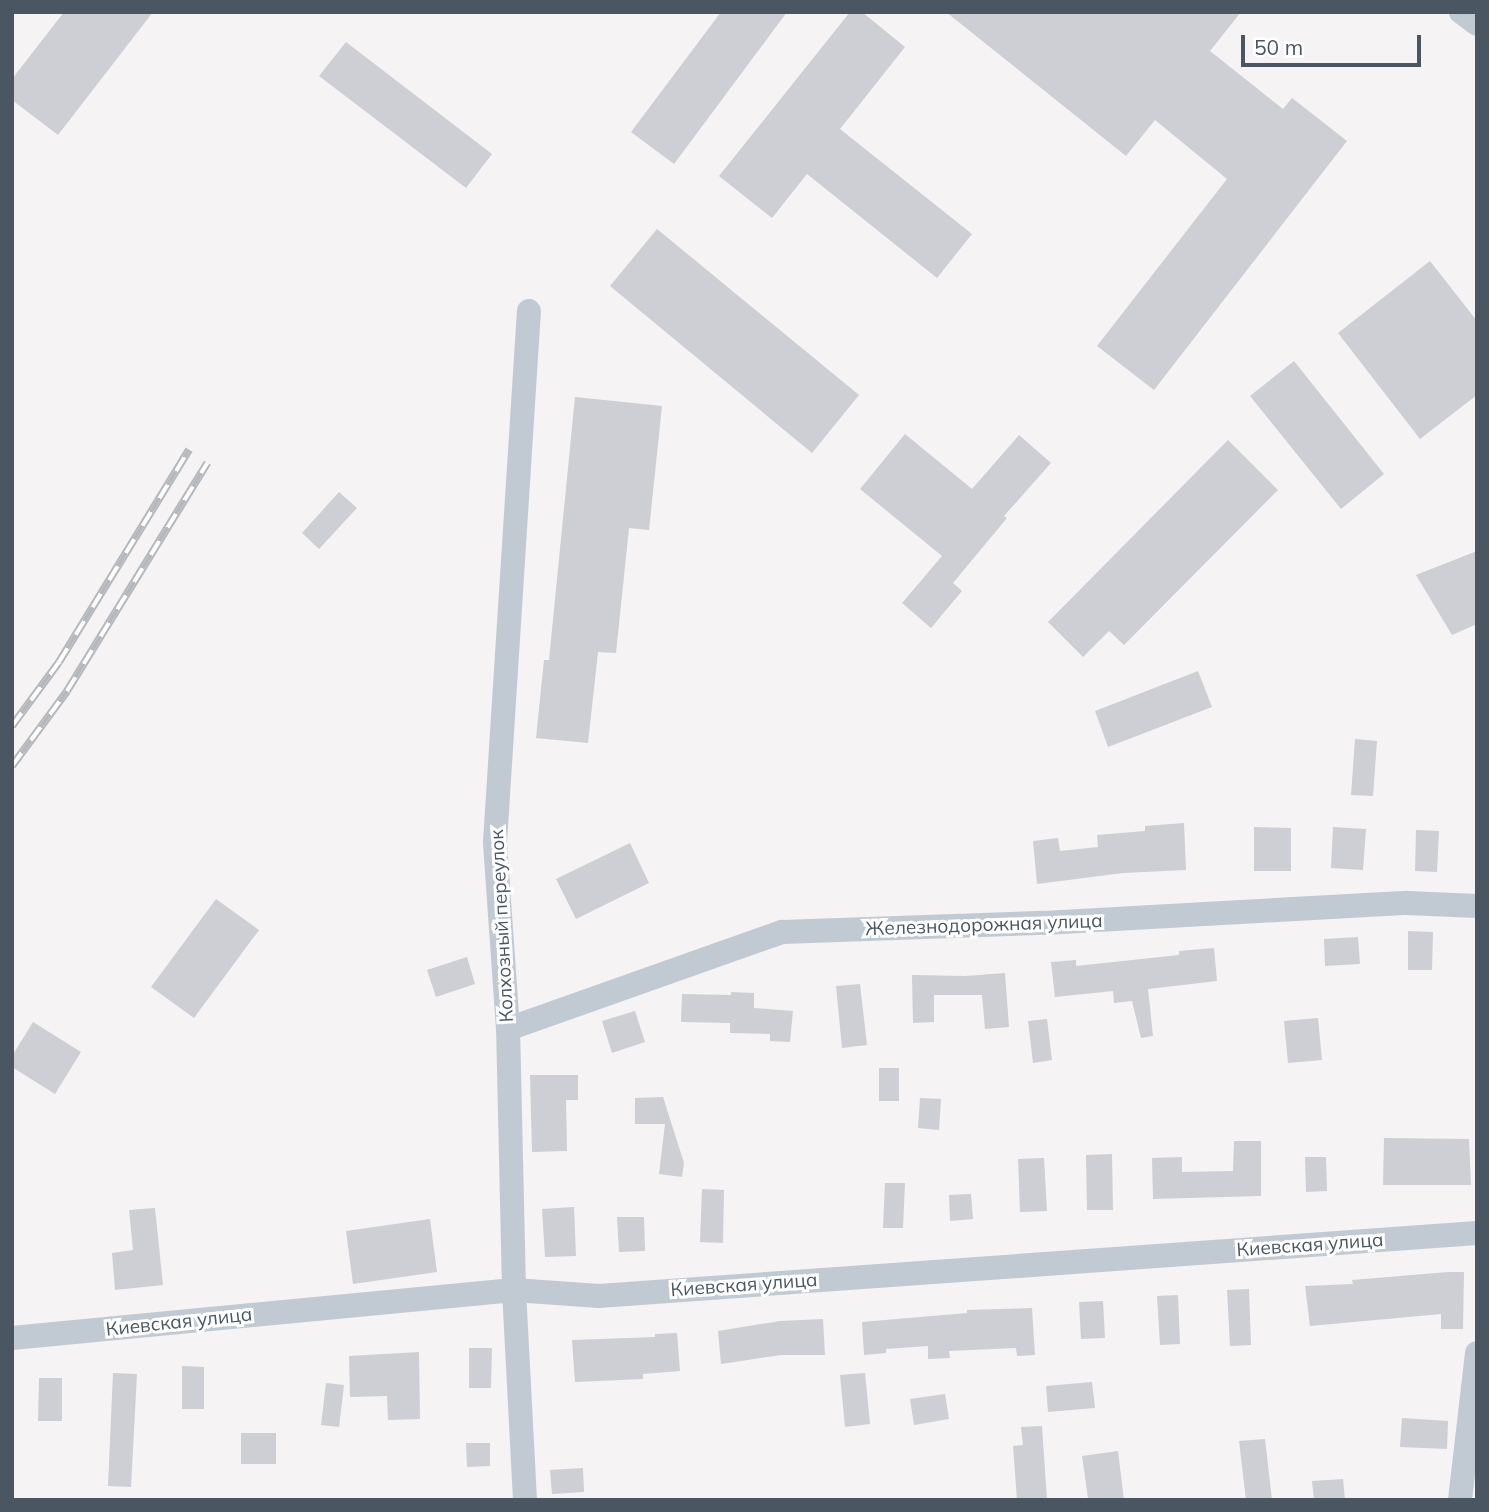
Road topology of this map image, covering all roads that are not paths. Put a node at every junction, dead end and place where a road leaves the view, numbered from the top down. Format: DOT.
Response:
graph roads {
  1 [pos="1461,12"];
  2 [pos="1477,24"];
  3 [pos="529,311"];
  4 [pos="1477,906"];
  5 [pos="508,1029"];
  6 [pos="1477,1233"];
  7 [pos="514,1290"];
  8 [pos="12,1339"];
  9 [pos="1477,1353"];
  10 [pos="525,1500"];
  11 [pos="1460,1500"];
  1 -- 2 [label="street"];
  3 -- 5 [label="street, Колхозный переулок"];
  4 -- 5 [label="street, Железнодорожная улица"];
  5 -- 7 [label="street, Колхозный переулок"];
  6 -- 7 [label="street, Киевская улица"];
  7 -- 8 [label="street, Киевская улица"];
  7 -- 10 [label="street, Колхозный переулок"];
  9 -- 11 [label="street"];
}
